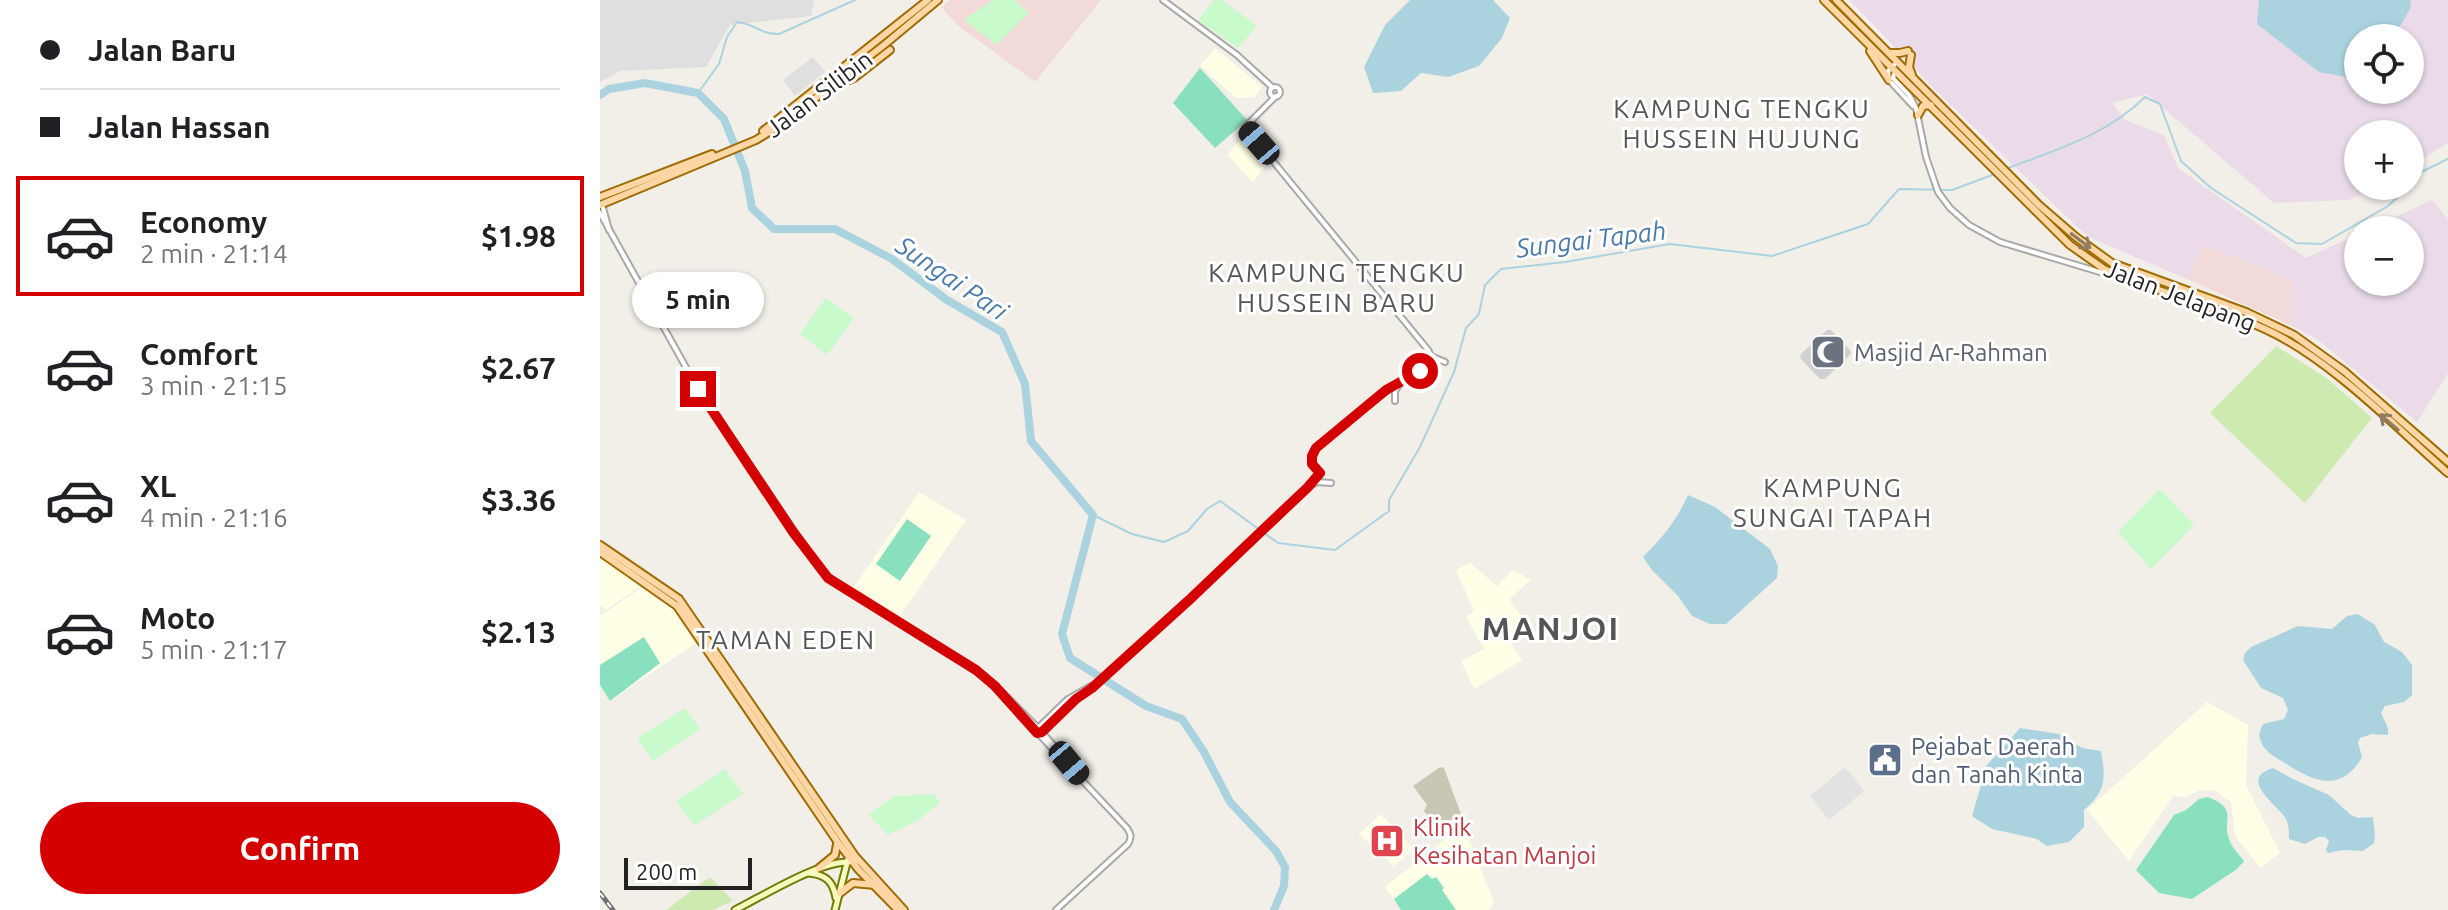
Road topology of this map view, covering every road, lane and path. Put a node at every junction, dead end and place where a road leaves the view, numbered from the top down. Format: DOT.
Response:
graph roads {
  1 [pos="938,0"];
  2 [pos="1163,0"];
  3 [pos="1824,0"];
  4 [pos="1836,0"];
  5 [pos="926,2"];
  6 [pos="1864,41"];
  7 [pos="887,48"];
  8 [pos="866,50"];
  9 [pos="1886,51"];
  10 [pos="1896,66"];
  11 [pos="1913,78"];
  12 [pos="1889,80"];
  13 [pos="1271,91"];
  14 [pos="1276,96"];
  15 [pos="814,99"];
  16 [pos="802,100"];
  17 [pos="1931,105"];
  18 [pos="1259,113"];
  19 [pos="1918,115"];
  20 [pos="754,139"];
  21 [pos="720,153"];
  22 [pos="1995,164"];
  23 [pos="2017,187"];
  24 [pos="602,200"];
  25 [pos="600,213"];
  26 [pos="609,230"];
  27 [pos="2092,260"];
  28 [pos="2112,263"];
  29 [pos="2126,279"];
  30 [pos="1430,353"];
  31 [pos="1445,362"];
  32 [pos="1420,371"];
  33 [pos="1403,380"];
  34 [pos="1395,401"];
  35 [pos="2448,462"];
  36 [pos="1312,465"];
  37 [pos="2448,473"];
  38 [pos="1315,479"];
  39 [pos="1331,483"];
  40 [pos="1308,487"];
  41 [pos="600,545"];
  42 [pos="600,552"];
  43 [pos="630,572"];
  44 [pos="646,576"];
  45 [pos="665,596"];
  46 [pos="758,724"];
  47 [pos="1039,731"];
  48 [pos="771,733"];
  49 [pos="783,761"];
  50 [pos="839,838"];
  51 [pos="850,859"];
  52 [pos="862,865"];
  53 [pos="819,868"];
  54 [pos="808,873"];
  55 [pos="875,885"];
  56 [pos="840,893"];
  57 [pos="836,906"];
  58 [pos="735,910"];
  59 [pos="898,910"];
  60 [pos="904,910"];
  61 [pos="1056,910"];
  1 -- 5 [label="main road, Jalan Silibin"];
  2 -- 13 [label="street"];
  3 -- 6 [label="main road, Jalan Jelapang"];
  4 -- 9 [label="main road, Jalan Jelapang"];
  5 -- 7 [label="main road, Jalan Silibin"];
  5 -- 8 [label="main road, Jalan Silibin"];
  6 -- 10 [label="main road, Jalan Jelapang"];
  6 -- 12 [label="main road"];
  7 -- 8 [label="main road"];
  7 -- 15 [label="main road, Jalan Silibin"];
  8 -- 16 [label="main road, Jalan Silibin"];
  9 -- 10 [label="main road, Jalan Jelapang"];
  9 -- 11 [label="main road"];
  10 -- 11 [label="main road, Jalan Jelapang"];
  10 -- 12 [label="street"];
  10 -- 17 [label="main road, Jalan Jelapang"];
  10 -- 19 [label="street"];
  11 -- 22 [label="main road, Jalan Jelapang"];
  12 -- 19 [label="street"];
  13 -- 14 [label="street"];
  13 -- 14 [label="street"];
  13 -- 18 [label="street"];
  14 -- 18 [label="street"];
  15 -- 16 [label="main road"];
  15 -- 20 [label="main road, Jalan Silibin"];
  16 -- 20 [label="main road, Jalan Silibin"];
  17 -- 19 [label="main road"];
  17 -- 22 [label="main road, Jalan Jelapang"];
  18 -- 30 [label="street"];
  19 -- 29 [label="street"];
  20 -- 21 [label="main road, Jalan Silibin"];
  21 -- 24 [label="main road, Jalan Silibin"];
  21 -- 24 [label="main road, Jalan Silibin"];
  22 -- 23 [label="main road, Jalan Jelapang"];
  23 -- 27 [label="main road, Jalan Jelapang"];
  23 -- 28 [label="main road, Jalan Jelapang, one-way"];
  24 -- 26 [label="street"];
  25 -- 26 [label="street"];
  26 -- 47 [label="street"];
  27 -- 28 [label="main road"];
  27 -- 29 [label="main road, Jalan Jelapang"];
  28 -- 29 [label="main road"];
  28 -- 35 [label="main road, Jalan Jelapang"];
  37 -- 29 [label="main road, Jalan Jelapang, one-way"];
  30 -- 31 [label="street"];
  30 -- 32 [label="street"];
  30 -- 32 [label="street"];
  32 -- 33 [label="street"];
  33 -- 34 [label="street"];
  33 -- 36 [label="street"];
  36 -- 38 [label="street"];
  36 -- 38 [label="street"];
  38 -- 40 [label="street"];
  39 -- 40 [label="street"];
  40 -- 47 [label="street"];
  41 -- 44 [label="main road"];
  42 -- 43 [label="main road"];
  43 -- 44 [label="main road"];
  43 -- 45 [label="main road"];
  44 -- 45 [label="main road"];
  44 -- 48 [label="main road"];
  45 -- 46 [label="main road"];
  46 -- 48 [label="main road"];
  46 -- 49 [label="main road"];
  47 -- 61 [label="street"];
  48 -- 49 [label="main road"];
  48 -- 50 [label="main road"];
  49 -- 50 [label="main road"];
  50 -- 51 [label="main road"];
  50 -- 52 [label="main road"];
  50 -- 53 [label="main road"];
  51 -- 52 [label="main road"];
  51 -- 53 [label="main road"];
  51 -- 55 [label="main road"];
  51 -- 56 [label="main road"];
  52 -- 60 [label="main road"];
  53 -- 54 [label="main road"];
  54 -- 57 [label="main road"];
  54 -- 58 [label="main road"];
  55 -- 56 [label="main road"];
  55 -- 59 [label="main road"];
  56 -- 57 [label="main road"];
}
